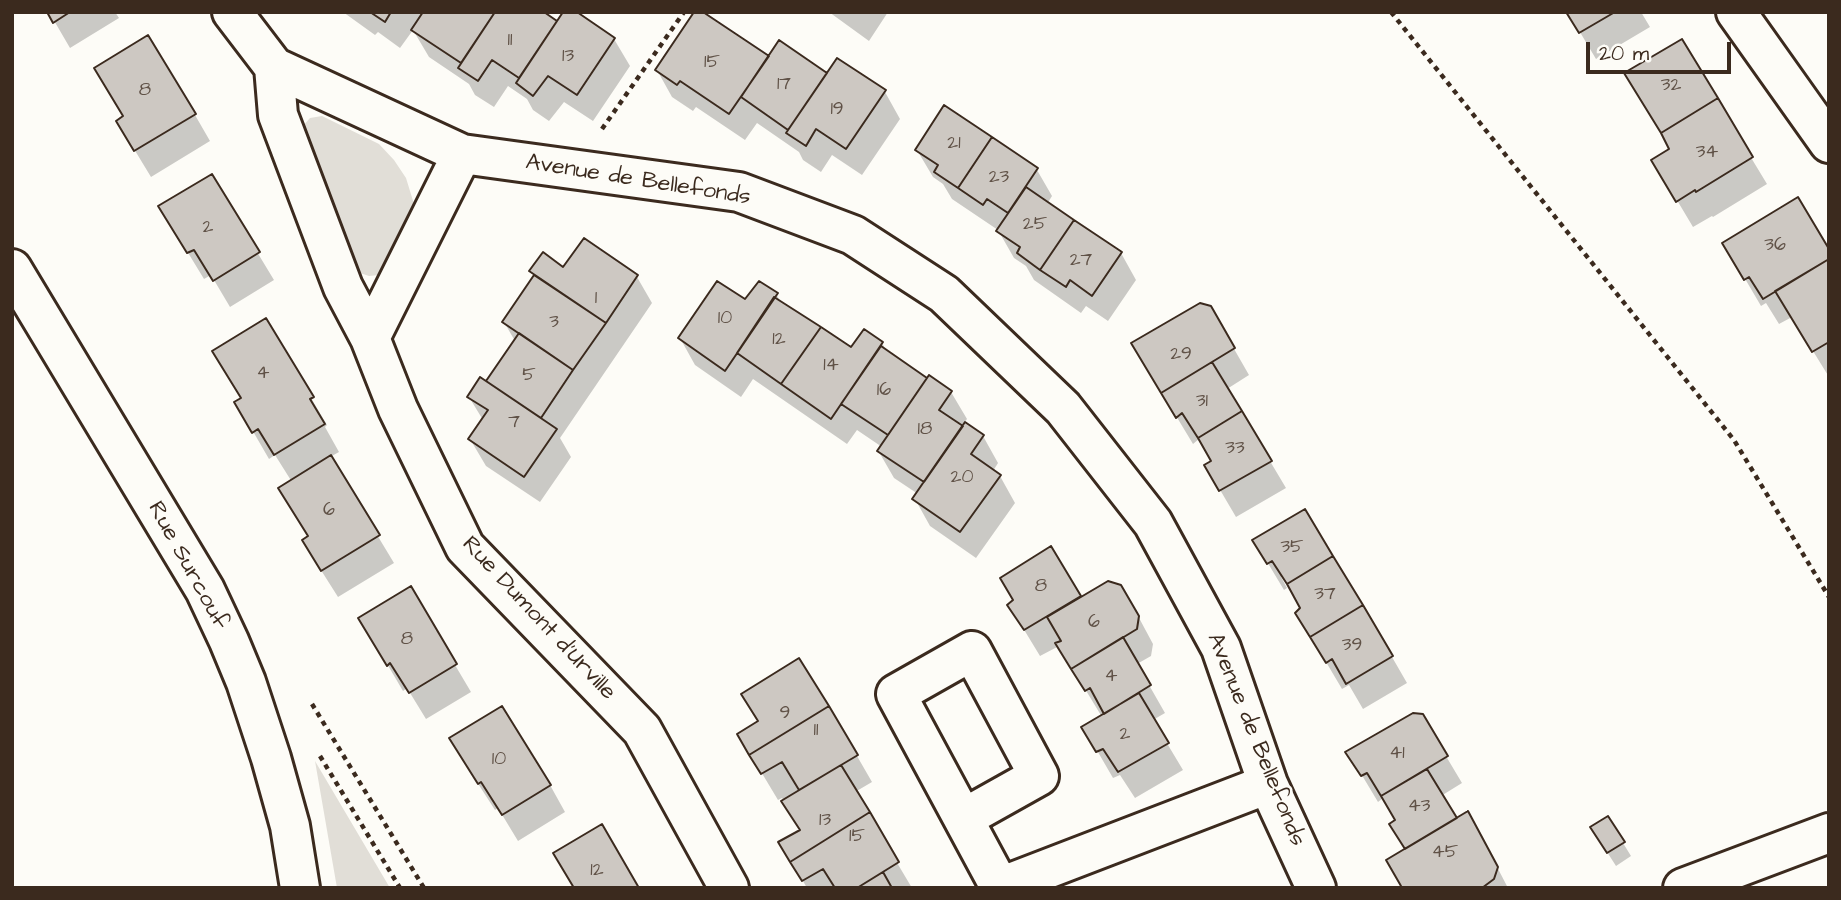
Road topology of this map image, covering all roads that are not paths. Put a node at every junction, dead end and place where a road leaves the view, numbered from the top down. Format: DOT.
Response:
graph roads {
  1 [pos="232,12"];
  2 [pos="1736,12"];
  3 [pos="274,67"];
  4 [pos="1829,143"];
  5 [pos="463,154"];
  6 [pos="12,269"];
  7 [pos="370,338"];
  8 [pos="1268,784"];
  9 [pos="964,818"];
  10 [pos="1829,833"];
  11 [pos="300,888"];
  12 [pos="729,888"];
  13 [pos="1317,888"];
  14 [pos="1683,888"];
  1 -- 3 [label="street, Avenue de Bellefonds"];
  2 -- 4 [label="street"];
  3 -- 5 [label="street, Avenue de Bellefonds"];
  3 -- 7 [label="street, Rue Dumont d'Urville"];
  5 -- 7 [label="street"];
  5 -- 8 [label="street, Avenue de Bellefonds"];
  6 -- 11 [label="street, Rue Surcouf"];
  7 -- 12 [label="street, Rue Dumont d'Urville"];
  8 -- 9 [label="street"];
  8 -- 13 [label="street, Avenue de Bellefonds"];
  10 -- 14 [label="street"];
}
